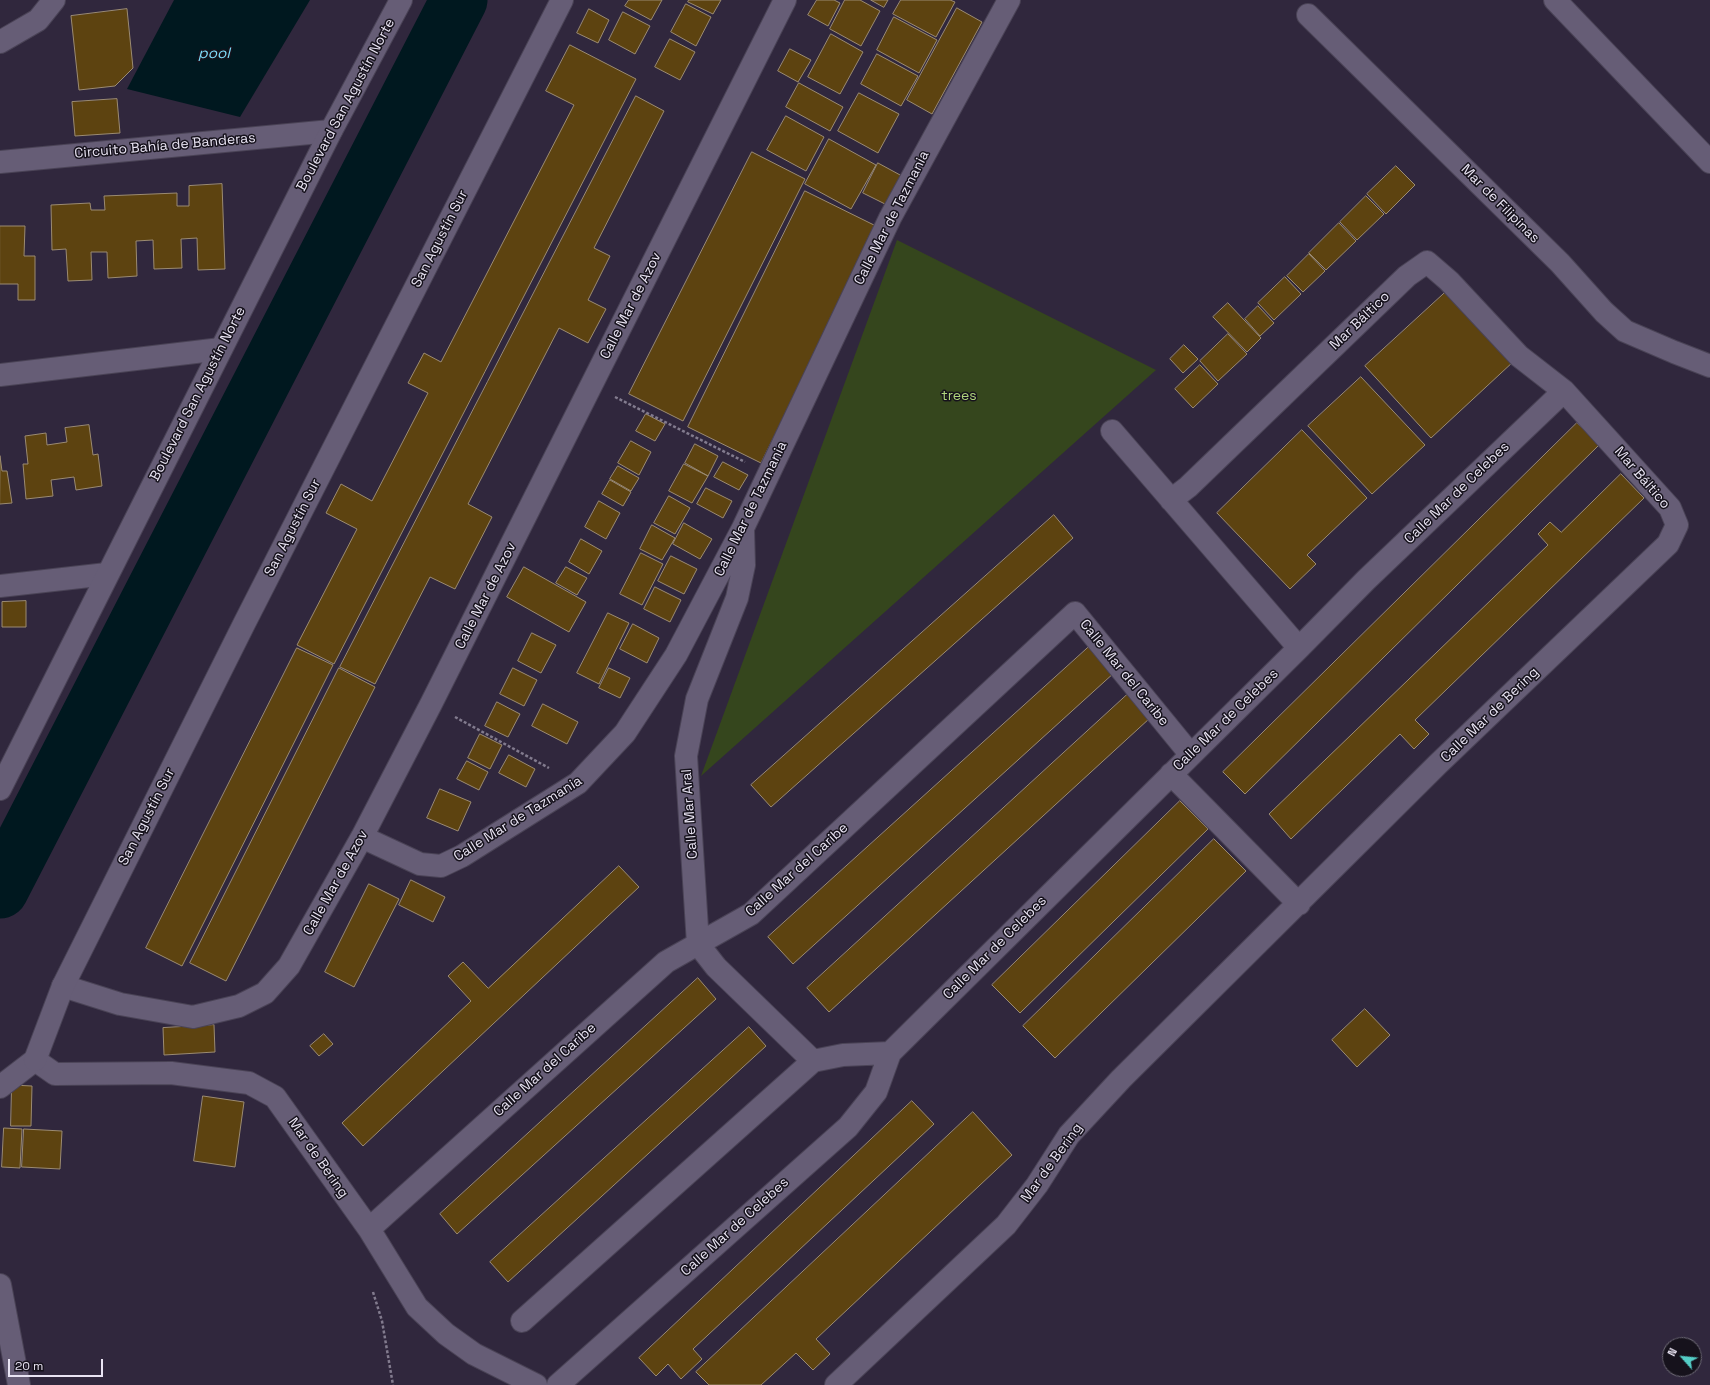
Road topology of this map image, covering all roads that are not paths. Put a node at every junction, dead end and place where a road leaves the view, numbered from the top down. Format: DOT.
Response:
graph roads {
  1 [pos="54,0"];
  2 [pos="401,0"];
  3 [pos="562,0"];
  4 [pos="785,0"];
  5 [pos="1009,0"];
  6 [pos="1555,0"];
  7 [pos="1308,15"];
  8 [pos="0,42"];
  9 [pos="330,131"];
  10 [pos="0,162"];
  11 [pos="1710,162"];
  12 [pos="221,349"];
  13 [pos="1710,366"];
  14 [pos="0,375"];
  15 [pos="1564,390"];
  16 [pos="1112,431"];
  17 [pos="1172,500"];
  18 [pos="1677,525"];
  19 [pos="743,528"];
  20 [pos="108,574"];
  21 [pos="0,586"];
  22 [pos="1299,648"];
  23 [pos="1191,755"];
  24 [pos="5,768"];
  25 [pos="1171,774"];
  26 [pos="0,789"];
  27 [pos="362,837"];
  28 [pos="1299,904"];
  29 [pos="698,944"];
  30 [pos="63,986"];
  31 [pos="890,1052"];
  32 [pos="35,1060"];
  33 [pos="812,1061"];
  34 [pos="0,1087"];
  35 [pos="369,1230"];
  36 [pos="0,1285"];
  37 [pos="522,1321"];
  38 [pos="19,1385"];
  39 [pos="536,1385"];
  40 [pos="558,1385"];
  41 [pos="836,1385"];
  1 -- 8 [label="street"];
  2 -- 9 [label="street, Boulevard San Agustín Norte"];
  3 -- 30 [label="street, San Agustín Sur"];
  4 -- 27 [label="street, Calle Mar de Azov"];
  5 -- 19 [label="street, Calle Mar de Tazmania"];
  6 -- 11 [label="street"];
  7 -- 13 [label="street, Mar de Filipinas"];
  9 -- 10 [label="street, Circuito Bahía de Banderas"];
  9 -- 12 [label="street, Boulevard San Agustín Norte"];
  12 -- 14 [label="street"];
  12 -- 20 [label="street, Boulevard San Agustín Norte"];
  15 -- 17 [label="street, Mar Báltico"];
  15 -- 18 [label="street, Mar Báltico"];
  15 -- 22 [label="street, Calle Mar de Celebes"];
  16 -- 17 [label="street"];
  17 -- 22 [label="street"];
  18 -- 28 [label="street, Calle Mar de Bering"];
  19 -- 27 [label="street, Calle Mar de Tazmania"];
  19 -- 29 [label="street, Calle Mar Aral"];
  20 -- 21 [label="street"];
  20 -- 24 [label="street, Boulevard San Agustín Norte"];
  22 -- 23 [label="street, Calle Mar de Celebes"];
  23 -- 25 [label="street, Calle Mar de Celebes"];
  23 -- 29 [label="street, Calle Mar del Caribe"];
  24 -- 26 [label="street, Boulevard San Agustín Norte"];
  25 -- 28 [label="street"];
  25 -- 31 [label="street, Calle Mar de Celebes"];
  27 -- 30 [label="street, Calle Mar de Azov"];
  28 -- 41 [label="street, Mar de Bering"];
  29 -- 33 [label="street"];
  29 -- 35 [label="street, Calle Mar del Caribe"];
  30 -- 32 [label="street, San Agustín Sur"];
  31 -- 33 [label="street"];
  31 -- 40 [label="street, Calle Mar de Celebes"];
  32 -- 34 [label="street"];
  32 -- 35 [label="street, Mar de Bering"];
  33 -- 37 [label="street"];
  35 -- 39 [label="street, Mar de Bering"];
  36 -- 38 [label="street"];
}
